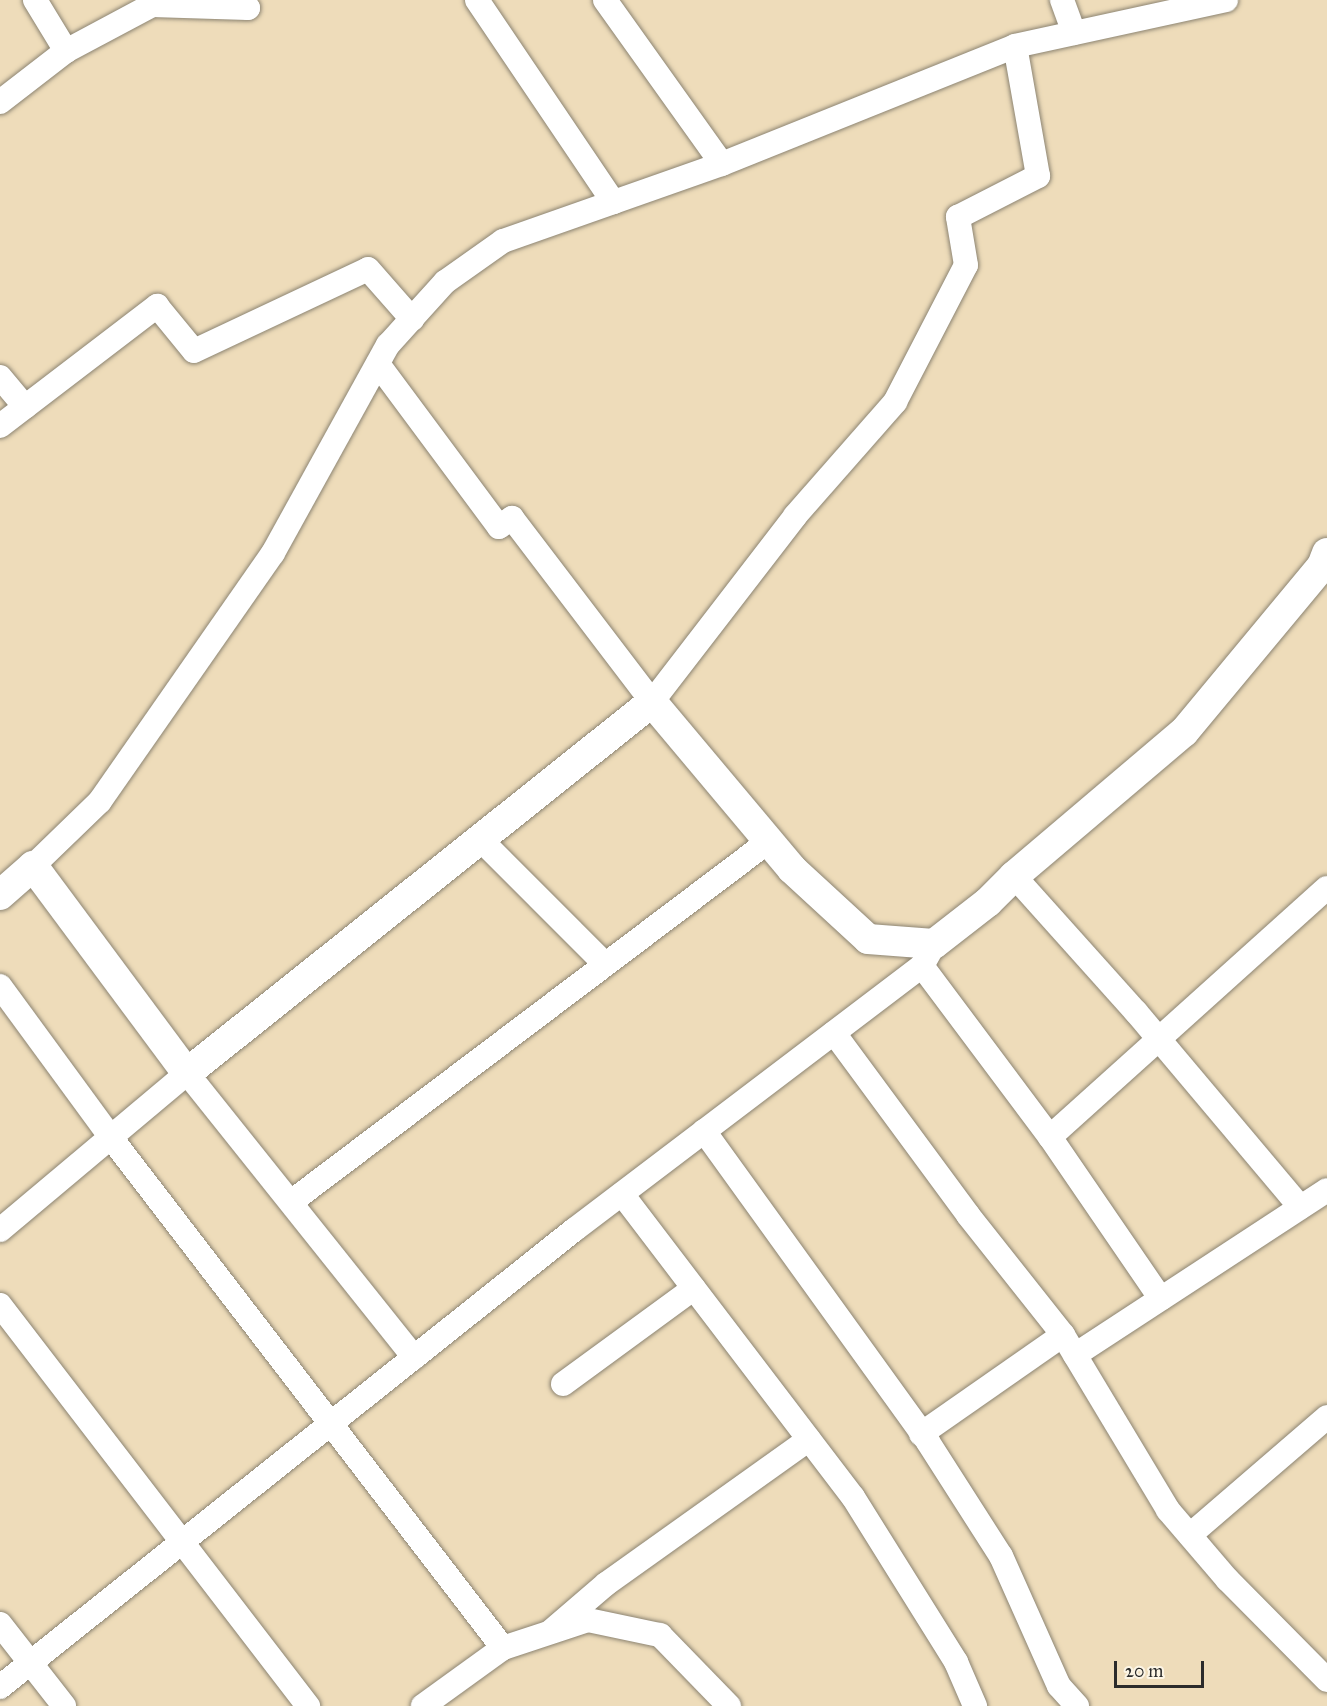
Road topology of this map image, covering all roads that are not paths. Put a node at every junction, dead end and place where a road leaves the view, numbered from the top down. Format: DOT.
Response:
graph roads {
  1 [pos="35,0"];
  2 [pos="477,0"];
  3 [pos="1062,0"];
  4 [pos="1226,0"];
  5 [pos="252,3"];
  6 [pos="616,4"];
  7 [pos="1074,33"];
  8 [pos="1015,46"];
  9 [pos="66,51"];
  10 [pos="0,102"];
  11 [pos="722,164"];
  12 [pos="613,202"];
  13 [pos="412,319"];
  14 [pos="378,364"];
  15 [pos="0,377"];
  16 [pos="25,407"];
  17 [pos="0,426"];
  18 [pos="1327,553"];
  19 [pos="652,702"];
  20 [pos="480,839"];
  21 [pos="769,841"];
  22 [pos="33,866"];
  23 [pos="1014,876"];
  24 [pos="1327,888"];
  25 [pos="0,895"];
  26 [pos="928,955"];
  27 [pos="606,964"];
  28 [pos="0,986"];
  29 [pos="834,1033"];
  30 [pos="1158,1038"];
  31 [pos="188,1073"];
  32 [pos="704,1131"];
  33 [pos="1050,1137"];
  34 [pos="112,1139"];
  35 [pos="1327,1190"];
  36 [pos="622,1194"];
  37 [pos="291,1202"];
  38 [pos="1300,1208"];
  39 [pos="0,1230"];
  40 [pos="694,1288"];
  41 [pos="1161,1299"];
  42 [pos="0,1305"];
  43 [pos="1069,1345"];
  44 [pos="414,1357"];
  45 [pos="562,1384"];
  46 [pos="1327,1418"];
  47 [pos="332,1423"];
  48 [pos="921,1434"];
  49 [pos="809,1439"];
  50 [pos="1190,1535"];
  51 [pos="182,1542"];
  52 [pos="0,1624"];
  53 [pos="550,1632"];
  54 [pos="503,1648"];
  55 [pos="31,1663"];
  56 [pos="1327,1680"];
  57 [pos="0,1687"];
  58 [pos="64,1706"];
  59 [pos="308,1706"];
  60 [pos="423,1706"];
  61 [pos="729,1706"];
  62 [pos="975,1706"];
  63 [pos="1077,1706"];
  1 -- 9 [label="street"];
  2 -- 12 [label="street"];
  3 -- 7 [label="street"];
  4 -- 7 [label="street"];
  5 -- 9 [label="street"];
  6 -- 11 [label="street"];
  7 -- 8 [label="street"];
  8 -- 11 [label="street"];
  8 -- 19 [label="street"];
  9 -- 10 [label="street"];
  11 -- 12 [label="street"];
  12 -- 13 [label="street"];
  13 -- 14 [label="street"];
  13 -- 16 [label="street"];
  14 -- 19 [label="street"];
  14 -- 22 [label="street"];
  15 -- 16 [label="street"];
  16 -- 17 [label="street"];
  18 -- 23 [label="street"];
  19 -- 20 [label="street"];
  19 -- 21 [label="street"];
  20 -- 27 [label="street"];
  20 -- 31 [label="street"];
  21 -- 26 [label="street"];
  21 -- 27 [label="street"];
  22 -- 25 [label="street"];
  22 -- 31 [label="street"];
  23 -- 26 [label="street"];
  23 -- 30 [label="street"];
  24 -- 30 [label="street"];
  26 -- 29 [label="street"];
  26 -- 33 [label="street"];
  27 -- 37 [label="street"];
  28 -- 34 [label="street"];
  29 -- 32 [label="street"];
  29 -- 43 [label="street"];
  30 -- 33 [label="street"];
  30 -- 38 [label="street"];
  31 -- 34 [label="street"];
  31 -- 37 [label="street"];
  32 -- 36 [label="street"];
  32 -- 48 [label="street"];
  33 -- 41 [label="street"];
  34 -- 39 [label="street"];
  34 -- 47 [label="street"];
  35 -- 38 [label="street"];
  36 -- 40 [label="street"];
  36 -- 44 [label="street"];
  37 -- 44 [label="street"];
  38 -- 41 [label="street"];
  40 -- 45 [label="street"];
  40 -- 49 [label="street"];
  41 -- 43 [label="street"];
  42 -- 51 [label="street"];
  43 -- 48 [label="street"];
  43 -- 50 [label="street"];
  44 -- 47 [label="street"];
  46 -- 50 [label="street"];
  47 -- 51 [label="street"];
  47 -- 54 [label="street"];
  48 -- 63 [label="street"];
  49 -- 53 [label="street"];
  49 -- 62 [label="street"];
  50 -- 56 [label="street"];
  51 -- 55 [label="street"];
  51 -- 59 [label="street"];
  52 -- 55 [label="street"];
  53 -- 54 [label="street"];
  53 -- 61 [label="street"];
  54 -- 60 [label="street"];
  55 -- 57 [label="street"];
  55 -- 58 [label="street"];
}
